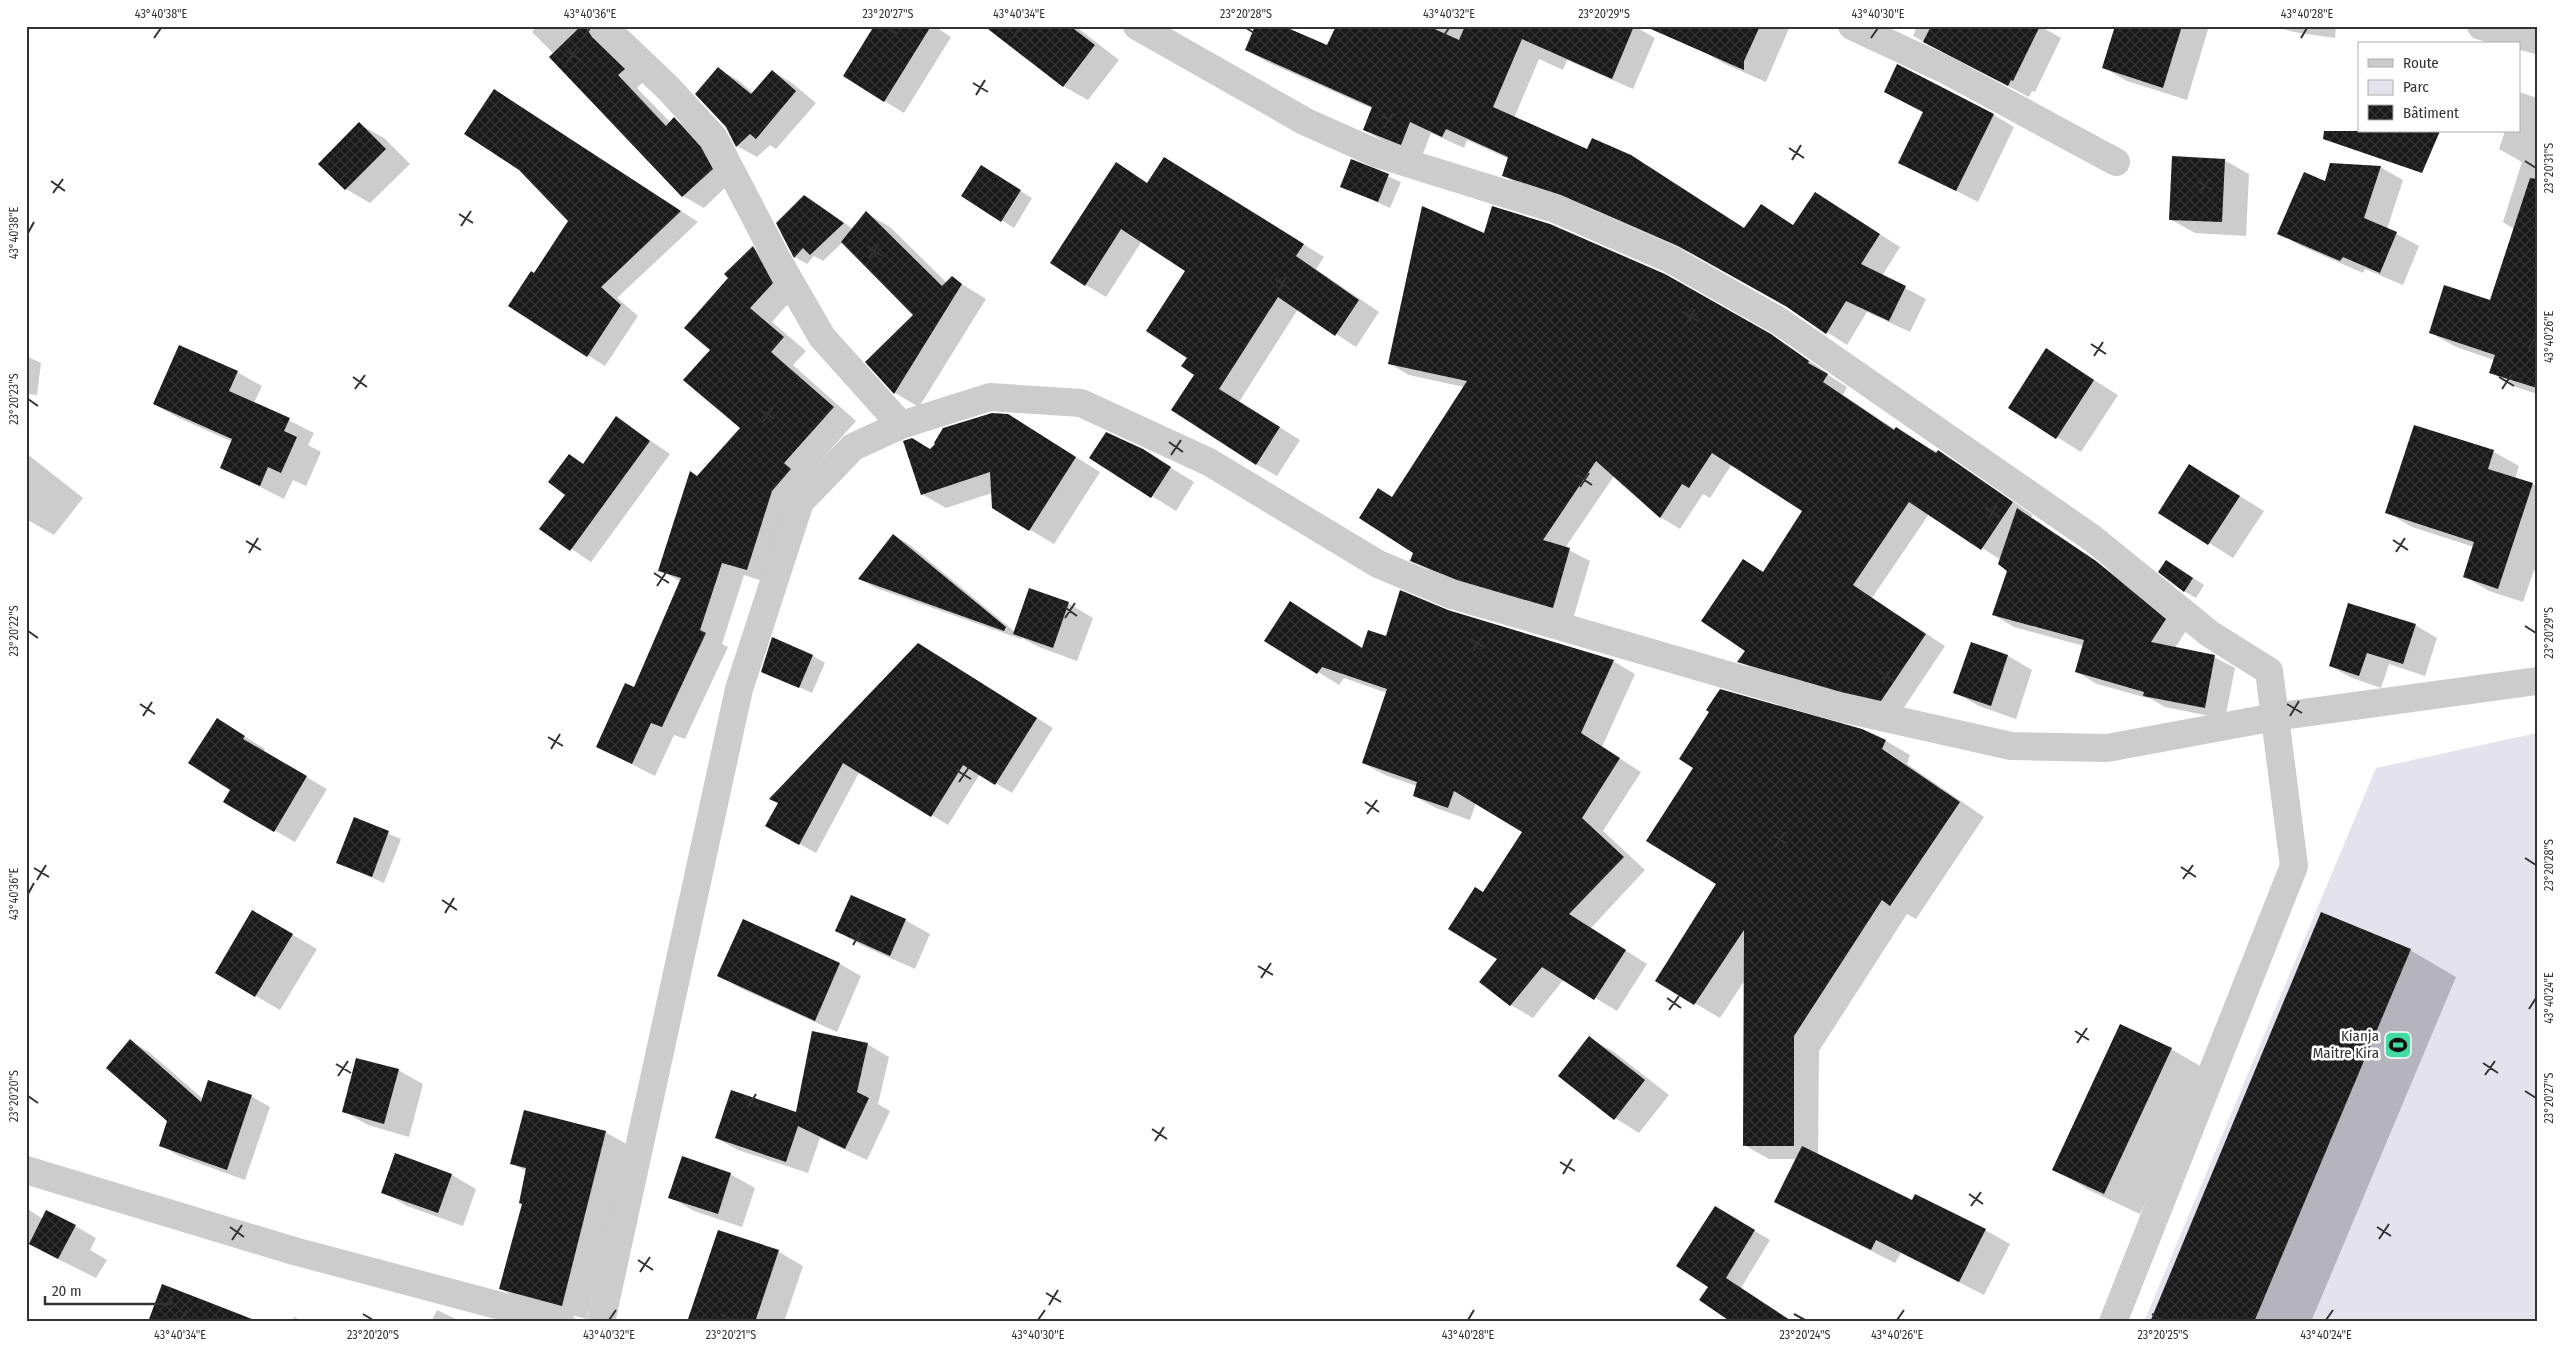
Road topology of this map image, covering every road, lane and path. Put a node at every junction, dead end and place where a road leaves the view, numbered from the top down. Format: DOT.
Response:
graph roads {
  1 [pos="603,26"];
  2 [pos="1137,26"];
  3 [pos="1852,26"];
  4 [pos="2481,26"];
  5 [pos="2537,40"];
  6 [pos="2116,162"];
  7 [pos="901,424"];
  8 [pos="2537,681"];
  9 [pos="2275,717"];
  10 [pos="26,1170"];
  11 [pos="562,1322"];
  12 [pos="601,1322"];
  13 [pos="2113,1322"];
  1 -- 7 [label="street"];
  2 -- 9 [label="street"];
  3 -- 6 [label="street"];
  4 -- 5 [label="street"];
  7 -- 9 [label="street"];
  7 -- 12 [label="street"];
  8 -- 9 [label="street"];
  9 -- 13 [label="street"];
  10 -- 11 [label="street"];
}
